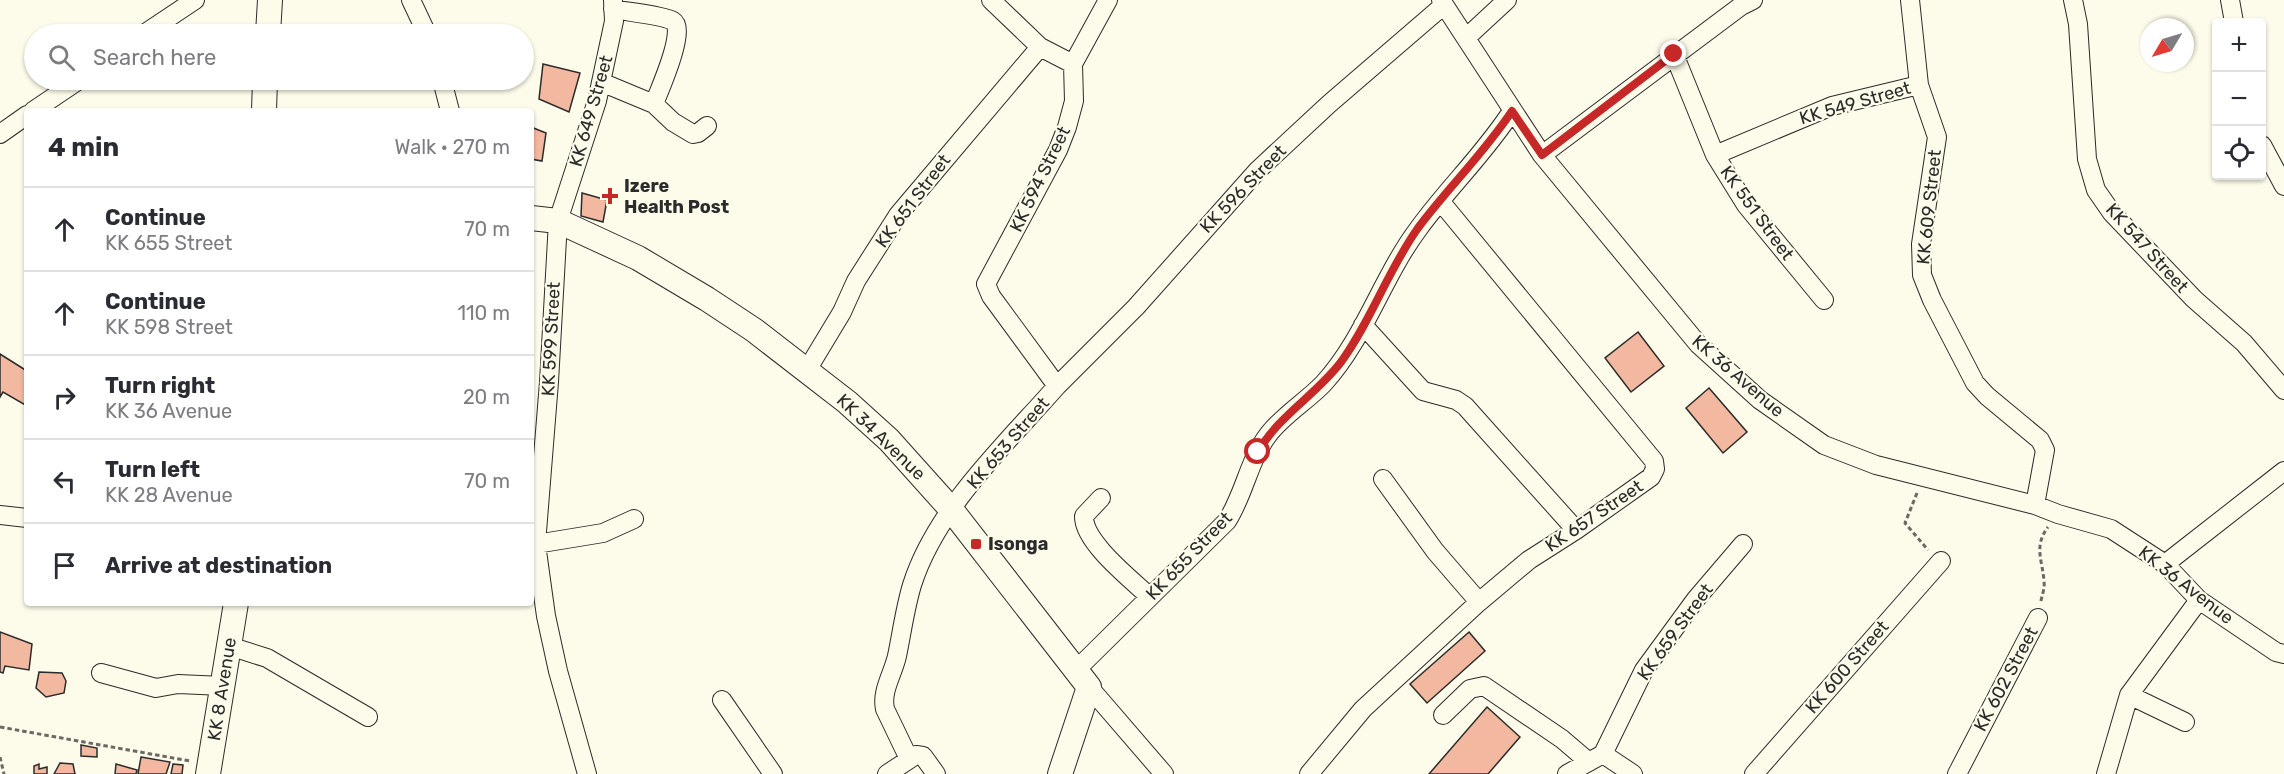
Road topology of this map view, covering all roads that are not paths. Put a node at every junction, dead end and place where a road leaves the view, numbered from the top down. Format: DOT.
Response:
graph roads {
  1 [pos="195,0"];
  2 [pos="270,0"];
  3 [pos="411,0"];
  4 [pos="991,0"];
  5 [pos="1108,0"];
  6 [pos="1507,0"];
  7 [pos="1753,0"];
  8 [pos="1910,0"];
  9 [pos="2073,0"];
  10 [pos="2230,0"];
  11 [pos="1442,2"];
  12 [pos="613,4"];
  13 [pos="2233,18"];
  14 [pos="159,24"];
  15 [pos="269,24"];
  16 [pos="422,24"];
  17 [pos="1467,37"];
  18 [pos="1040,47"];
  19 [pos="1674,54"];
  20 [pos="1073,64"];
  21 [pos="601,82"];
  22 [pos="1919,85"];
  23 [pos="64,90"];
  24 [pos="265,90"];
  25 [pos="445,90"];
  26 [pos="654,104"];
  27 [pos="37,108"];
  28 [pos="264,108"];
  29 [pos="449,108"];
  30 [pos="1512,111"];
  31 [pos="24,117"];
  32 [pos="707,126"];
  33 [pos="0,134"];
  34 [pos="2266,152"];
  35 [pos="1542,155"];
  36 [pos="1715,155"];
  37 [pos="2284,186"];
  38 [pos="1441,202"];
  39 [pos="534,218"];
  40 [pos="558,221"];
  41 [pos="987,288"];
  42 [pos="1824,300"];
  43 [pos="1363,325"];
  44 [pos="807,370"];
  45 [pos="1057,386"];
  46 [pos="2284,390"];
  47 [pos="2284,471"];
  48 [pos="1383,479"];
  49 [pos="1101,498"];
  50 [pos="2035,505"];
  51 [pos="951,508"];
  52 [pos="0,515"];
  53 [pos="24,518"];
  54 [pos="634,519"];
  55 [pos="1576,530"];
  56 [pos="536,544"];
  57 [pos="1743,544"];
  58 [pos="1941,561"];
  59 [pos="2165,564"];
  60 [pos="1150,597"];
  61 [pos="2199,600"];
  62 [pos="1479,602"];
  63 [pos="236,606"];
  64 [pos="2038,618"];
  65 [pos="229,646"];
  66 [pos="2284,654"];
  67 [pos="101,673"];
  68 [pos="1083,679"];
  69 [pos="223,686"];
  70 [pos="2129,695"];
  71 [pos="722,700"];
  72 [pos="1443,715"];
  73 [pos="368,717"];
  74 [pos="2185,722"];
  75 [pos="1596,758"];
  76 [pos="909,759"];
  77 [pos="209,769"];
  78 [pos="588,774"];
  79 [pos="773,774"];
  80 [pos="887,774"];
  81 [pos="936,774"];
  82 [pos="1060,774"];
  83 [pos="1164,774"];
  84 [pos="1309,774"];
  85 [pos="1567,774"];
  86 [pos="1633,774"];
  87 [pos="1754,774"];
  88 [pos="1957,774"];
  89 [pos="2106,774"];
  1 -- 14 [label="street"];
  2 -- 15 [label="main road"];
  3 -- 16 [label="street"];
  4 -- 18 [label="street"];
  5 -- 20 [label="street"];
  6 -- 17 [label="street"];
  7 -- 19 [label="street"];
  8 -- 22 [label="street, KK 549 Street"];
  9 -- 46 [label="street, KK 547 Street"];
  10 -- 13 [label="street"];
  11 -- 17 [label="street, KK 36 Avenue"];
  11 -- 45 [label="street, KK 596 Street"];
  12 -- 21 [label="street, KK 649 Street"];
  12 -- 26 [label="street"];
  17 -- 30 [label="street, KK 36 Avenue"];
  18 -- 20 [label="street"];
  18 -- 44 [label="street, KK 651 Street"];
  19 -- 35 [label="street"];
  19 -- 36 [label="street, KK 551 Street"];
  20 -- 41 [label="street, KK 594 Street"];
  21 -- 26 [label="street"];
  21 -- 40 [label="street, KK 649 Street"];
  22 -- 36 [label="street, KK 549 Street"];
  22 -- 50 [label="street, KK 609 Street"];
  23 -- 27 [label="street"];
  24 -- 28 [label="main road"];
  25 -- 29 [label="street"];
  26 -- 32 [label="street"];
  30 -- 35 [label="street, KK 36 Avenue"];
  30 -- 38 [label="street, KK 655 Street"];
  31 -- 33 [label="street"];
  34 -- 37 [label="street"];
  35 -- 50 [label="street, KK 36 Avenue"];
  36 -- 42 [label="street, KK 551 Street"];
  38 -- 43 [label="street, KK 655 Street"];
  38 -- 55 [label="street, KK 657 Street"];
  39 -- 40 [label="main road, KK 34 Avenue"];
  40 -- 44 [label="main road, KK 34 Avenue"];
  40 -- 56 [label="street, KK 599 Street"];
  41 -- 45 [label="street, KK 653 Street"];
  43 -- 55 [label="street"];
  43 -- 60 [label="street, KK 655 Street"];
  44 -- 51 [label="main road, KK 34 Avenue"];
  45 -- 51 [label="street, KK 653 Street"];
  47 -- 59 [label="street"];
  48 -- 62 [label="street"];
  49 -- 60 [label="street"];
  50 -- 59 [label="street, KK 36 Avenue"];
  51 -- 68 [label="main road, KK 34 Avenue"];
  51 -- 76 [label="street, KK 653 Street"];
  52 -- 53 [label="street"];
  54 -- 56 [label="street"];
  55 -- 62 [label="street, KK 657 Street"];
  56 -- 78 [label="street, KK 599 Street"];
  57 -- 75 [label="street, KK 659 Street"];
  58 -- 87 [label="street, KK 600 Street"];
  59 -- 61 [label="street, KK 36 Avenue"];
  60 -- 68 [label="street, KK 655 Street"];
  61 -- 66 [label="street, KK 36 Avenue"];
  61 -- 70 [label="street"];
  62 -- 84 [label="street, KK 657 Street"];
  63 -- 65 [label="main road, KK 8 Avenue"];
  64 -- 88 [label="street, KK 602 Street"];
  65 -- 69 [label="main road, KK 8 Avenue"];
  65 -- 73 [label="street"];
  67 -- 69 [label="street"];
  68 -- 82 [label="main road"];
  68 -- 83 [label="street"];
  69 -- 77 [label="main road, KK 8 Avenue"];
  70 -- 74 [label="street"];
  70 -- 89 [label="street"];
  71 -- 79 [label="street"];
  72 -- 75 [label="street"];
  75 -- 85 [label="street"];
  75 -- 86 [label="street"];
  76 -- 80 [label="street"];
  76 -- 81 [label="street"];
}
